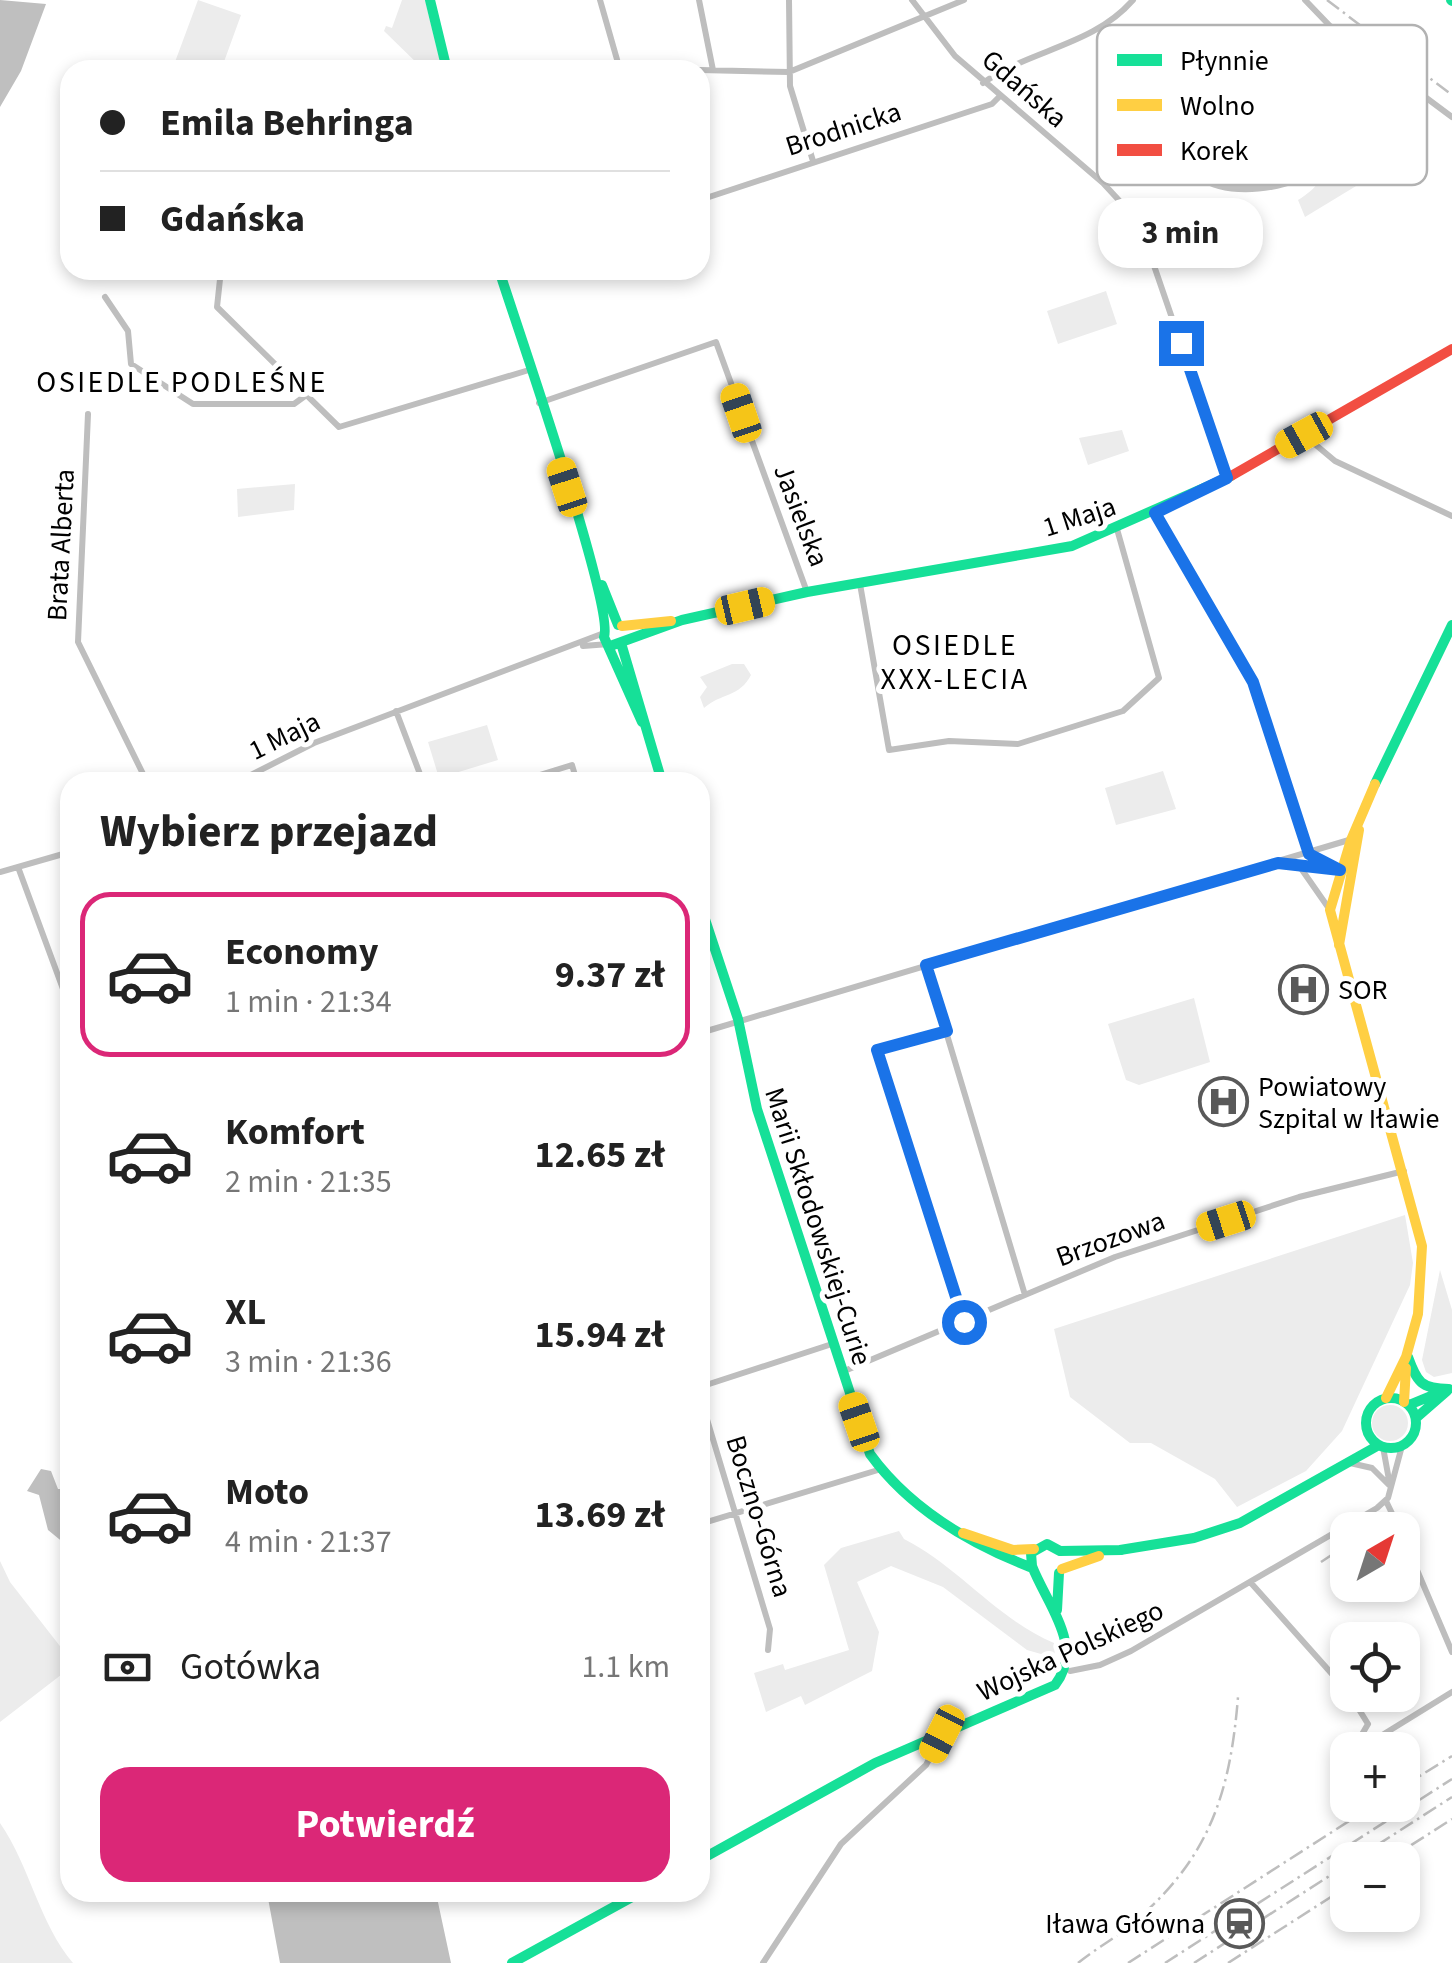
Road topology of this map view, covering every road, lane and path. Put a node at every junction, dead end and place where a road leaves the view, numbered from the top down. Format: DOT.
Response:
graph roads {
  1 [pos="430,0"];
  2 [pos="600,0"];
  3 [pos="699,0"];
  4 [pos="789,0"];
  5 [pos="912,0"];
  6 [pos="964,0"];
  7 [pos="1133,0"];
  8 [pos="1305,0"];
  9 [pos="925,18"];
  10 [pos="1107,25"];
  11 [pos="1329,25"];
  12 [pos="1097,31"];
  13 [pos="445,60"];
  14 [pos="617,60"];
  15 [pos="712,70"];
  16 [pos="789,72"];
  17 [pos="984,83"];
  18 [pos="999,97"];
  19 [pos="1427,98"];
  20 [pos="1452,117"];
  21 [pos="814,162"];
  22 [pos="1097,178"];
  23 [pos="1105,185"];
  24 [pos="710,197"];
  25 [pos="219,280"];
  26 [pos="502,280"];
  27 [pos="105,297"];
  28 [pos="1452,349"];
  29 [pos="528,370"];
  30 [pos="305,396"];
  31 [pos="539,403"];
  32 [pos="88,414"];
  33 [pos="1304,435"];
  34 [pos="1227,478"];
  35 [pos="1155,513"];
  36 [pos="1452,516"];
  37 [pos="1116,530"];
  38 [pos="859,583"];
  39 [pos="808,592"];
  40 [pos="1452,625"];
  41 [pos="615,635"];
  42 [pos="396,711"];
  43 [pos="142,772"];
  44 [pos="257,772"];
  45 [pos="419,772"];
  46 [pos="549,772"];
  47 [pos="574,772"];
  48 [pos="659,772"];
  49 [pos="1360,824"];
  50 [pos="1350,840"];
  51 [pos="1309,854"];
  52 [pos="60,855"];
  53 [pos="1278,863"];
  54 [pos="1299,866"];
  55 [pos="18,867"];
  56 [pos="0,872"];
  57 [pos="1345,872"];
  58 [pos="1330,910"];
  59 [pos="710,935"];
  60 [pos="1339,945"];
  61 [pos="926,965"];
  62 [pos="60,981"];
  63 [pos="738,1020"];
  64 [pos="710,1030"];
  65 [pos="947,1031"];
  66 [pos="1404,1171"];
  67 [pos="1025,1295"];
  68 [pos="964,1322"];
  69 [pos="832,1344"];
  70 [pos="1408,1351"];
  71 [pos="842,1372"];
  72 [pos="710,1385"];
  73 [pos="1450,1388"];
  74 [pos="1386,1398"];
  75 [pos="1406,1404"];
  76 [pos="1416,1418"];
  77 [pos="710,1429"];
  78 [pos="1368,1434"];
  79 [pos="1381,1446"];
  80 [pos="1402,1446"];
  81 [pos="1344,1463"];
  82 [pos="878,1470"];
  83 [pos="1390,1487"];
  84 [pos="1386,1501"];
  85 [pos="1391,1512"];
  86 [pos="736,1514"];
  87 [pos="710,1521"];
  88 [pos="950,1528"];
  89 [pos="1034,1549"];
  90 [pos="1122,1550"];
  91 [pos="1060,1551"];
  92 [pos="1030,1568"];
  93 [pos="1060,1571"];
  94 [pos="1039,1577"];
  95 [pos="1420,1577"];
  96 [pos="1252,1583"];
  97 [pos="1058,1621"];
  98 [pos="768,1650"];
  99 [pos="1452,1652"];
  100 [pos="1070,1671"];
  101 [pos="1330,1671"];
  102 [pos="1452,1692"];
  103 [pos="1361,1712"];
  104 [pos="1368,1724"];
  105 [pos="1361,1732"];
  106 [pos="1377,1732"];
  107 [pos="1385,1732"];
  108 [pos="942,1734"];
  109 [pos="710,1854"];
  110 [pos="623,1902"];
  111 [pos="512,1963"];
  112 [pos="763,1963"];
  1 -- 13 [label="street"];
  2 -- 14 [label="street"];
  3 -- 15 [label="street"];
  4 -- 16 [label="street"];
  5 -- 9 [label="street, Gdańska"];
  6 -- 9 [label="street"];
  7 -- 10 [label="street"];
  8 -- 11 [label="street"];
  9 -- 16 [label="street"];
  9 -- 17 [label="street, Gdańska"];
  12 -- 17 [label="street"];
  15 -- 16 [label="street"];
  16 -- 21 [label="street"];
  17 -- 18 [label="street, Gdańska"];
  18 -- 21 [label="street, Brodnicka"];
  18 -- 22 [label="street, Gdańska"];
  19 -- 20 [label="street"];
  21 -- 24 [label="street, Brodnicka"];
  23 -- 34 [label="street, Gdańska"];
  25 -- 30 [label="street"];
  26 -- 29 [label="street"];
  27 -- 30 [label="street"];
  28 -- 33 [label="street, 1 Maja"];
  29 -- 30 [label="street"];
  29 -- 31 [label="street"];
  31 -- 39 [label="street, Jasielska"];
  31 -- 41 [label="street"];
  32 -- 43 [label="street, Brata Alberta"];
  33 -- 34 [label="street, 1 Maja"];
  33 -- 36 [label="street"];
  34 -- 35 [label="street, 1 Maja"];
  35 -- 37 [label="street, 1 Maja"];
  35 -- 51 [label="street"];
  37 -- 38 [label="street, 1 Maja"];
  37 -- 38 [label="street"];
  38 -- 39 [label="street, 1 Maja"];
  39 -- 41 [label="street, 1 Maja"];
  40 -- 49 [label="street"];
  41 -- 42 [label="street, 1 Maja"];
  41 -- 48 [label="street"];
  42 -- 44 [label="street, 1 Maja"];
  42 -- 45 [label="street"];
  46 -- 47 [label="street"];
  49 -- 50 [label="street"];
  49 -- 57 [label="street"];
  50 -- 51 [label="street"];
  50 -- 57 [label="street"];
  51 -- 53 [label="street"];
  51 -- 57 [label="street"];
  52 -- 55 [label="street"];
  53 -- 54 [label="street"];
  53 -- 61 [label="street"];
  54 -- 57 [label="street"];
  54 -- 58 [label="street"];
  55 -- 56 [label="street"];
  55 -- 62 [label="street"];
  57 -- 58 [label="street"];
  57 -- 60 [label="street"];
  58 -- 60 [label="street"];
  59 -- 63 [label="street, Marii Skłodowskiej-Curie"];
  60 -- 66 [label="street"];
  61 -- 63 [label="street"];
  61 -- 65 [label="street"];
  63 -- 64 [label="street"];
  63 -- 69 [label="street, Marii Skłodowskiej-Curie"];
  65 -- 67 [label="street"];
  65 -- 68 [label="street"];
  66 -- 67 [label="street, Brzozowa"];
  66 -- 70 [label="street"];
  67 -- 68 [label="street, Brzozowa"];
  68 -- 71 [label="street, Brzozowa"];
  69 -- 71 [label="street, Marii Skłodowskiej-Curie"];
  69 -- 72 [label="street"];
  70 -- 73 [label="street"];
  70 -- 74 [label="street"];
  70 -- 75 [label="street"];
  71 -- 82 [label="street, Marii Skłodowskiej-Curie"];
  73 -- 75 [label="street"];
  73 -- 76 [label="street"];
  74 -- 75 [label="street"];
  74 -- 78 [label="street"];
  75 -- 76 [label="street"];
  76 -- 80 [label="street"];
  77 -- 86 [label="street, Boczno-Górna"];
  78 -- 79 [label="street"];
  78 -- 81 [label="street"];
  79 -- 80 [label="street"];
  79 -- 81 [label="street"];
  79 -- 83 [label="street"];
  80 -- 83 [label="street"];
  81 -- 83 [label="street"];
  81 -- 90 [label="street"];
  82 -- 86 [label="street"];
  82 -- 88 [label="street"];
  83 -- 84 [label="street"];
  84 -- 85 [label="street"];
  84 -- 96 [label="street, Wojska Polskiego"];
  86 -- 87 [label="street"];
  86 -- 98 [label="street, Boczno-Górna"];
  88 -- 89 [label="street"];
  88 -- 92 [label="street"];
  89 -- 91 [label="street"];
  89 -- 92 [label="street"];
  90 -- 91 [label="street"];
  90 -- 93 [label="street"];
  91 -- 93 [label="street"];
  92 -- 94 [label="street"];
  93 -- 94 [label="street"];
  93 -- 97 [label="street"];
  94 -- 97 [label="street"];
  95 -- 99 [label="street"];
  96 -- 100 [label="street, Wojska Polskiego"];
  96 -- 101 [label="street"];
  97 -- 100 [label="street"];
  100 -- 108 [label="street, Wojska Polskiego"];
  102 -- 107 [label="street"];
  103 -- 104 [label="street"];
  104 -- 105 [label="street"];
  104 -- 106 [label="street"];
  108 -- 109 [label="street, Wojska Polskiego"];
  108 -- 112 [label="street"];
  110 -- 111 [label="street"];
}
